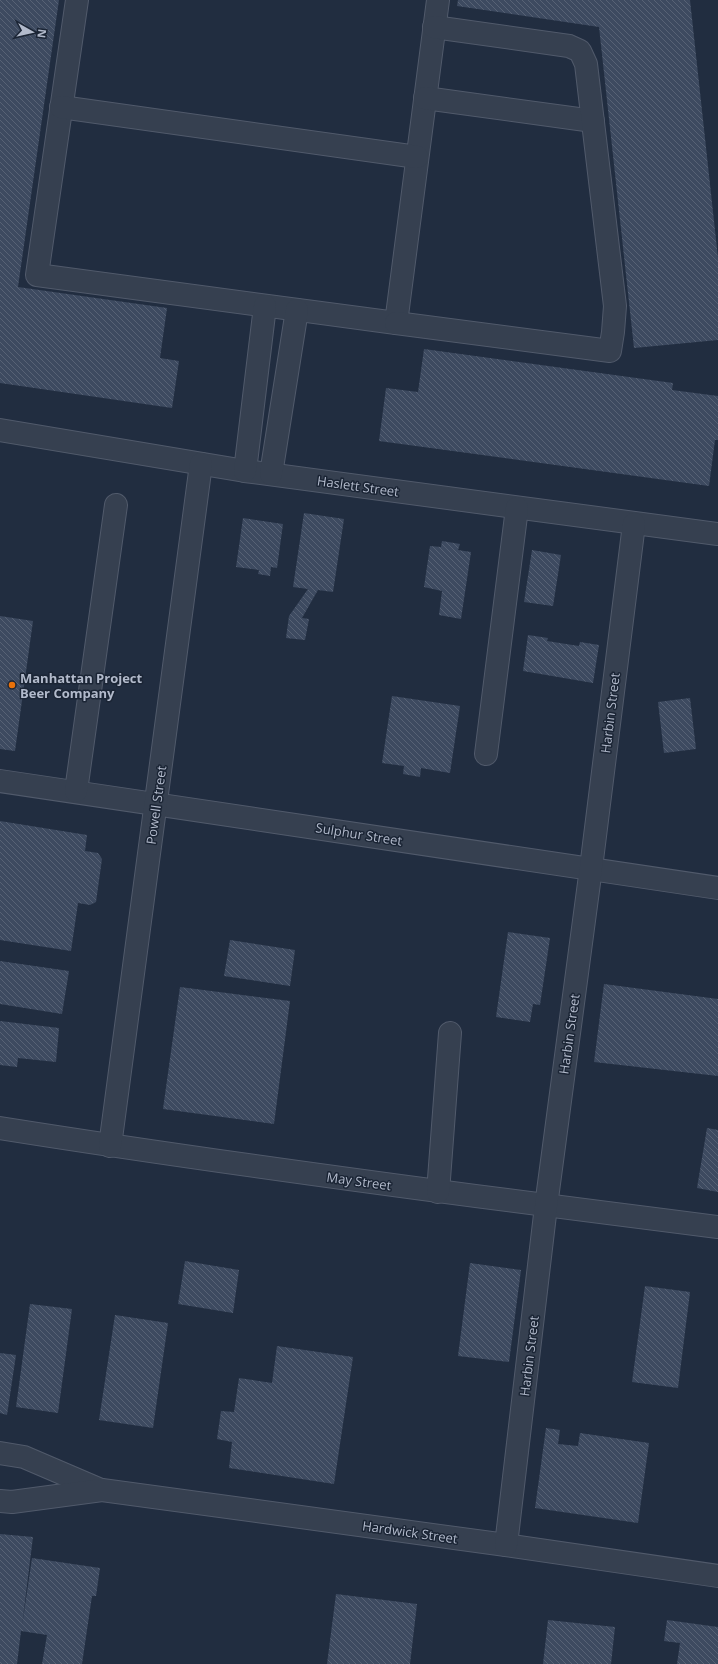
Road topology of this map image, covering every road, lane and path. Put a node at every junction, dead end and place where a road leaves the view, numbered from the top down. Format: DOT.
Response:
graph roads {
  1 [pos="77,0"];
  2 [pos="438,0"];
  3 [pos="434,27"];
  4 [pos="425,98"];
  5 [pos="62,106"];
  6 [pos="593,121"];
  7 [pos="417,156"];
  8 [pos="265,306"];
  9 [pos="297,310"];
  10 [pos="396,323"];
  11 [pos="0,430"];
  12 [pos="201,464"];
  13 [pos="245,471"];
  14 [pos="271,474"];
  15 [pos="116,505"];
  16 [pos="518,508"];
  17 [pos="634,524"];
  18 [pos="718,534"];
  19 [pos="486,754"];
  20 [pos="0,781"];
  21 [pos="76,792"];
  22 [pos="156,803"];
  23 [pos="591,868"];
  24 [pos="718,888"];
  25 [pos="450,1033"];
  26 [pos="0,1128"];
  27 [pos="110,1146"];
  28 [pos="438,1192"];
  29 [pos="546,1206"];
  30 [pos="718,1227"];
  31 [pos="0,1453"];
  32 [pos="102,1490"];
  33 [pos="0,1501"];
  34 [pos="506,1545"];
  35 [pos="718,1576"];
  1 -- 5 [label="street"];
  2 -- 3 [label="street"];
  3 -- 4 [label="street"];
  3 -- 6 [label="street"];
  4 -- 6 [label="street"];
  4 -- 7 [label="street"];
  5 -- 7 [label="street"];
  5 -- 8 [label="street"];
  6 -- 10 [label="street"];
  7 -- 10 [label="street"];
  8 -- 9 [label="street"];
  8 -- 13 [label="street"];
  9 -- 10 [label="street"];
  9 -- 14 [label="street"];
  11 -- 12 [label="street, Haslett Street"];
  12 -- 13 [label="street, Haslett Street"];
  12 -- 22 [label="street, Powell Street"];
  13 -- 14 [label="street, Haslett Street"];
  14 -- 16 [label="street, Haslett Street"];
  15 -- 21 [label="street"];
  16 -- 17 [label="street, Haslett Street"];
  16 -- 19 [label="street"];
  17 -- 18 [label="street, Haslett Street"];
  17 -- 23 [label="street, Harbin Street"];
  20 -- 21 [label="street, Sulphur Street"];
  21 -- 22 [label="street, Sulphur Street"];
  22 -- 23 [label="street, Sulphur Street"];
  22 -- 27 [label="street, Powell Street"];
  23 -- 24 [label="street, Sulphur Street"];
  23 -- 29 [label="street, Harbin Street"];
  25 -- 28 [label="street"];
  26 -- 27 [label="street, May Street"];
  27 -- 28 [label="street, May Street"];
  28 -- 29 [label="street, May Street"];
  29 -- 30 [label="street, May Street"];
  29 -- 34 [label="street, Harbin Street"];
  31 -- 32 [label="street, Hardwick Street"];
  32 -- 33 [label="street, Hardwick Street"];
  32 -- 34 [label="street, Hardwick Street"];
  34 -- 35 [label="street, Hardwick Street"];
}
